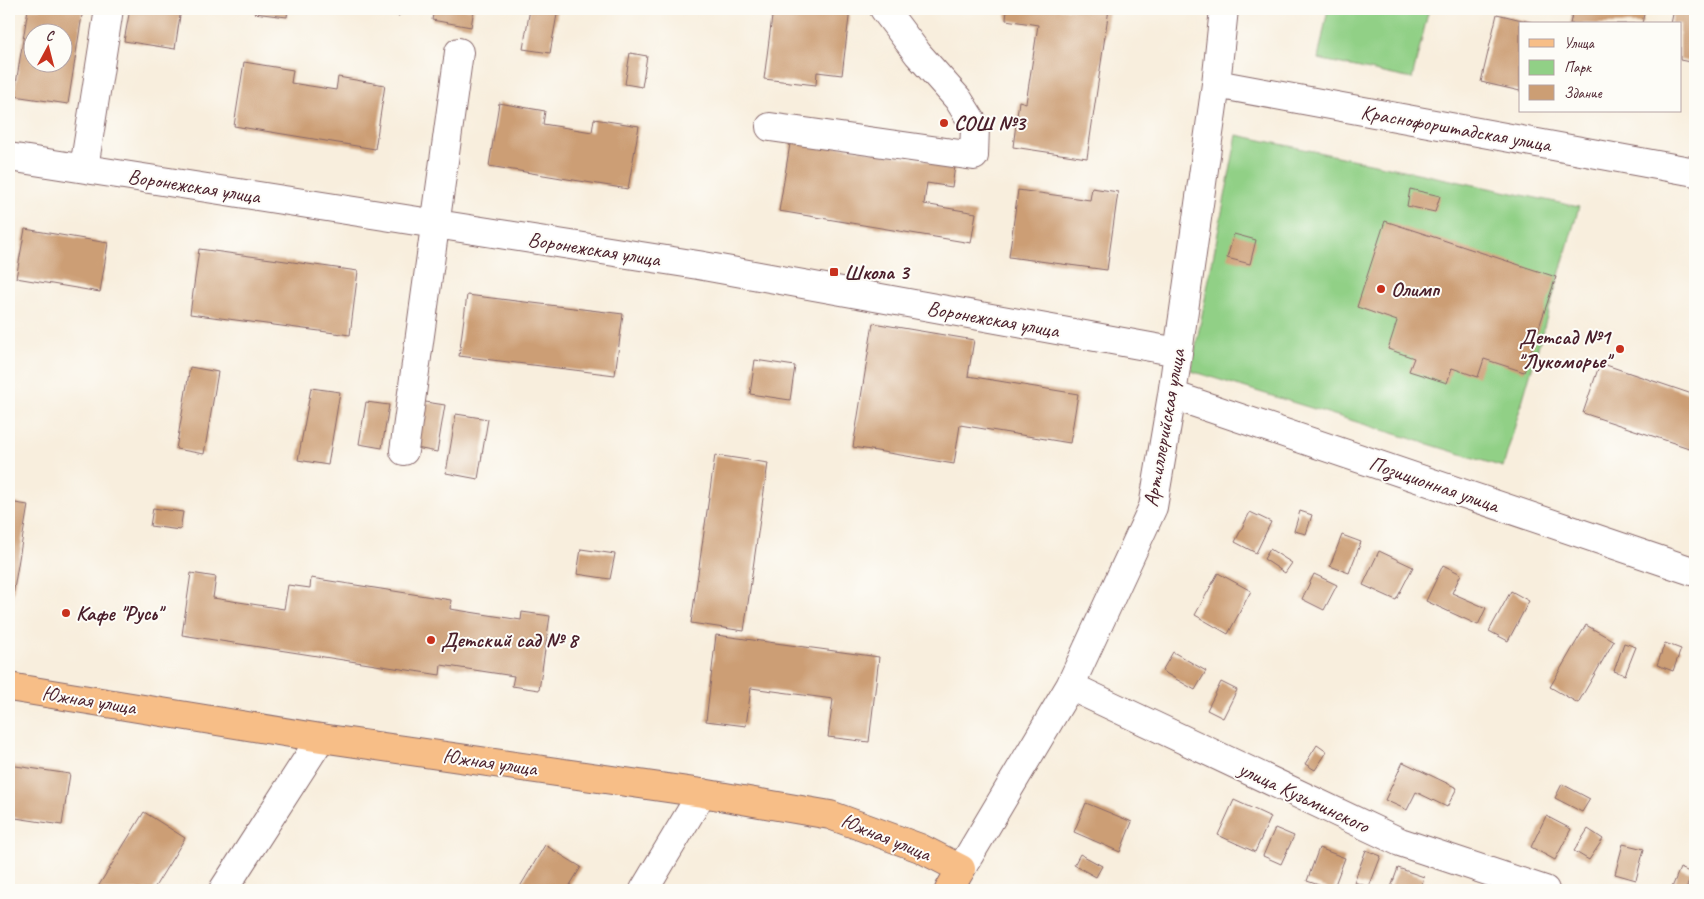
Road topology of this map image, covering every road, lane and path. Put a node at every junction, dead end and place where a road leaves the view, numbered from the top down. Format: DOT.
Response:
graph roads {
  1 [pos="109,9"];
  2 [pos="884,9"];
  3 [pos="1224,9"];
  4 [pos="459,52"];
  5 [pos="1216,84"];
  6 [pos="770,127"];
  7 [pos="9,157"];
  8 [pos="84,168"];
  9 [pos="1695,172"];
  10 [pos="435,224"];
  11 [pos="1178,352"];
  12 [pos="1172,395"];
  13 [pos="404,451"];
  14 [pos="1695,572"];
  15 [pos="1070,686"];
  16 [pos="9,687"];
  17 [pos="321,738"];
  18 [pos="702,793"];
  19 [pos="955,880"];
  20 [pos="223,890"];
  21 [pos="644,890"];
  22 [pos="1545,890"];
  1 -- 8 [label="street"];
  2 -- 6 [label="street"];
  3 -- 5 [label="street, Артиллерийская улица"];
  4 -- 10 [label="street"];
  5 -- 9 [label="street, Краснофорштадская улица"];
  5 -- 11 [label="street, Артиллерийская улица"];
  7 -- 8 [label="street, Воронежская улица"];
  8 -- 10 [label="street, Воронежская улица"];
  10 -- 11 [label="street, Воронежская улица"];
  10 -- 13 [label="street"];
  11 -- 12 [label="street, Артиллерийская улица"];
  12 -- 14 [label="street, Позиционная улица"];
  12 -- 15 [label="street, Артиллерийская улица"];
  15 -- 19 [label="street, Артиллерийская улица"];
  15 -- 22 [label="street, улица Кузьминского"];
  16 -- 17 [label="main road, Южная улица"];
  17 -- 18 [label="main road, Южная улица"];
  17 -- 20 [label="street"];
  18 -- 19 [label="main road, Южная улица"];
  18 -- 21 [label="street"];
}
